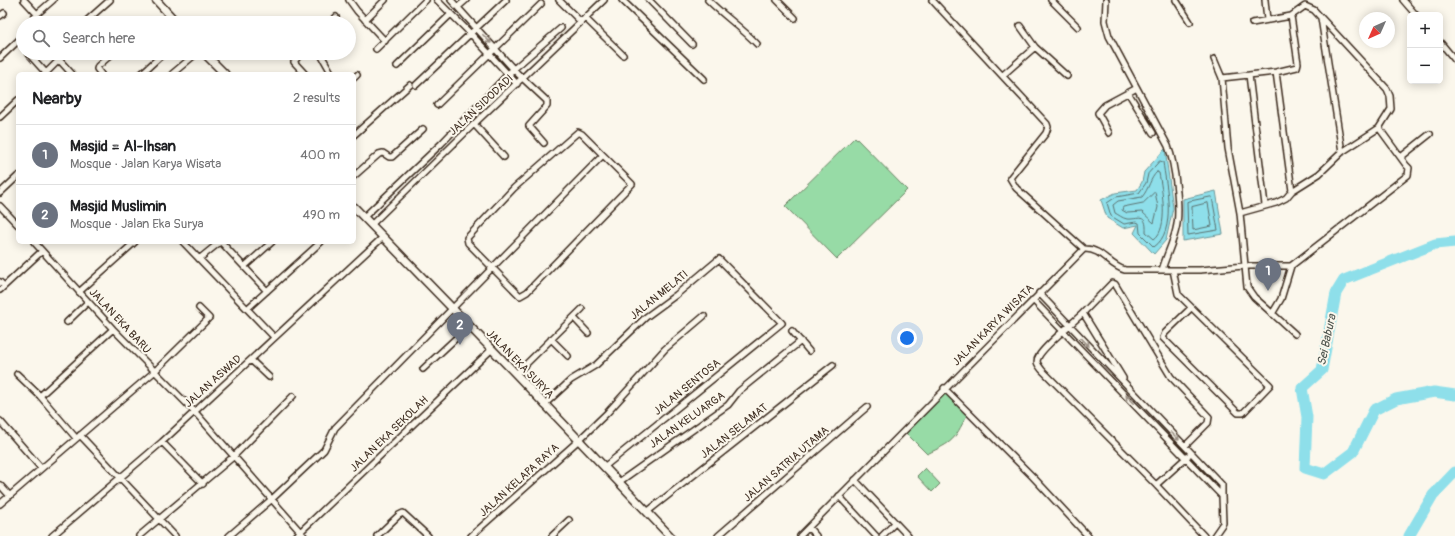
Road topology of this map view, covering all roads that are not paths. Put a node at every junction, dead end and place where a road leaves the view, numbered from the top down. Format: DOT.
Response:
graph roads {
  1 [pos="24,0"];
  2 [pos="53,0"];
  3 [pos="110,0"];
  4 [pos="156,0"];
  5 [pos="349,0"];
  6 [pos="385,0"];
  7 [pos="426,0"];
  8 [pos="438,0"];
  9 [pos="452,0"];
  10 [pos="466,0"];
  11 [pos="506,0"];
  12 [pos="559,0"];
  13 [pos="604,0"];
  14 [pos="622,0"];
  15 [pos="649,0"];
  16 [pos="708,0"];
  17 [pos="777,0"];
  18 [pos="932,0"];
  19 [pos="1051,0"];
  20 [pos="1106,0"];
  21 [pos="1176,0"];
  22 [pos="1265,0"];
  23 [pos="1403,0"];
  24 [pos="540,4"];
  25 [pos="458,7"];
  26 [pos="1413,12"];
  27 [pos="37,14"];
  28 [pos="451,14"];
  29 [pos="92,16"];
  30 [pos="171,16"];
  31 [pos="1291,16"];
  32 [pos="1321,17"];
  33 [pos="585,18"];
  34 [pos="795,18"];
  35 [pos="365,20"];
  36 [pos="1267,20"];
  37 [pos="580,21"];
  38 [pos="1190,22"];
  39 [pos="1252,23"];
  40 [pos="1020,26"];
  41 [pos="476,27"];
  42 [pos="1078,27"];
  43 [pos="561,28"];
  44 [pos="470,32"];
  45 [pos="384,41"];
  46 [pos="16,43"];
  47 [pos="692,44"];
  48 [pos="757,44"];
  49 [pos="1443,46"];
  50 [pos="1035,47"];
  51 [pos="496,48"];
  52 [pos="376,49"];
  53 [pos="490,54"];
  54 [pos="623,55"];
  55 [pos="0,58"];
  56 [pos="1214,59"];
  57 [pos="34,60"];
  58 [pos="59,60"];
  59 [pos="105,60"];
  60 [pos="155,60"];
  61 [pos="189,60"];
  62 [pos="211,60"];
  63 [pos="296,60"];
  64 [pos="324,60"];
  65 [pos="1455,60"];
  66 [pos="397,66"];
  67 [pos="514,70"];
  68 [pos="43,72"];
  69 [pos="47,72"];
  70 [pos="70,72"];
  71 [pos="99,72"];
  72 [pos="142,72"];
  73 [pos="174,72"];
  74 [pos="222,72"];
  75 [pos="303,72"];
  76 [pos="331,72"];
  77 [pos="1276,72"];
  78 [pos="508,74"];
  79 [pos="1003,75"];
  80 [pos="1249,75"];
  81 [pos="1067,76"];
  82 [pos="523,78"];
  83 [pos="1222,78"];
  84 [pos="704,79"];
  85 [pos="517,84"];
  86 [pos="410,85"];
  87 [pos="416,85"];
  88 [pos="1137,88"];
  89 [pos="1129,94"];
  90 [pos="16,102"];
  91 [pos="437,105"];
  92 [pos="0,118"];
  93 [pos="474,124"];
  94 [pos="1379,128"];
  95 [pos="423,129"];
  96 [pos="356,133"];
  97 [pos="1109,133"];
  98 [pos="1153,134"];
  99 [pos="1430,134"];
  100 [pos="544,143"];
  101 [pos="1342,152"];
  102 [pos="603,155"];
  103 [pos="504,157"];
  104 [pos="1401,157"];
  105 [pos="356,174"];
  106 [pos="16,178"];
  107 [pos="1292,191"];
  108 [pos="0,193"];
  109 [pos="0,206"];
  110 [pos="1265,206"];
  111 [pos="356,210"];
  112 [pos="1240,213"];
  113 [pos="364,217"];
  114 [pos="16,223"];
  115 [pos="371,225"];
  116 [pos="383,237"];
  117 [pos="36,244"];
  118 [pos="132,244"];
  119 [pos="185,244"];
  120 [pos="218,244"];
  121 [pos="222,244"];
  122 [pos="270,244"];
  123 [pos="319,244"];
  124 [pos="129,246"];
  125 [pos="1084,249"];
  126 [pos="42,251"];
  127 [pos="199,259"];
  128 [pos="245,266"];
  129 [pos="1244,266"];
  130 [pos="1291,266"];
  131 [pos="490,268"];
  132 [pos="1162,270"];
  133 [pos="1173,270"];
  134 [pos="0,282"];
  135 [pos="2,288"];
  136 [pos="267,291"];
  137 [pos="79,292"];
  138 [pos="1039,293"];
  139 [pos="1033,300"];
  140 [pos="88,302"];
  141 [pos="199,308"];
  142 [pos="248,308"];
  143 [pos="1191,308"];
  144 [pos="451,309"];
  145 [pos="582,309"];
  146 [pos="1083,312"];
  147 [pos="1272,314"];
  148 [pos="704,316"];
  149 [pos="574,318"];
  150 [pos="67,322"];
  151 [pos="782,323"];
  152 [pos="469,326"];
  153 [pos="1070,326"];
  154 [pos="113,329"];
  155 [pos="792,331"];
  156 [pos="1065,331"];
  157 [pos="588,333"];
  158 [pos="1295,334"];
  159 [pos="274,336"];
  160 [pos="551,338"];
  161 [pos="801,341"];
  162 [pos="491,350"];
  163 [pos="809,351"];
  164 [pos="568,356"];
  165 [pos="251,360"];
  166 [pos="833,365"];
  167 [pos="423,369"];
  168 [pos="154,372"];
  169 [pos="17,374"];
  170 [pos="516,374"];
  171 [pos="269,377"];
  172 [pos="1128,386"];
  173 [pos="944,388"];
  174 [pos="40,396"];
  175 [pos="293,396"];
  176 [pos="544,405"];
  177 [pos="867,407"];
  178 [pos="194,412"];
  179 [pos="0,421"];
  180 [pos="78,436"];
  181 [pos="579,440"];
  182 [pos="162,442"];
  183 [pos="1185,446"];
  184 [pos="1191,453"];
  185 [pos="233,457"];
  186 [pos="1186,458"];
  187 [pos="604,467"];
  188 [pos="41,468"];
  189 [pos="120,478"];
  190 [pos="855,480"];
  191 [pos="618,482"];
  192 [pos="203,484"];
  193 [pos="0,485"];
  194 [pos="1156,486"];
  195 [pos="10,496"];
  196 [pos="839,496"];
  197 [pos="1222,496"];
  198 [pos="272,499"];
  199 [pos="0,504"];
  200 [pos="648,512"];
  201 [pos="160,519"];
  202 [pos="569,520"];
  203 [pos="895,523"];
  204 [pos="809,528"];
  205 [pos="300,535"];
  206 [pos="52,536"];
  207 [pos="139,536"];
  208 [pos="175,536"];
  209 [pos="229,536"];
  210 [pos="377,536"];
  211 [pos="428,536"];
  212 [pos="471,536"];
  213 [pos="552,536"];
  214 [pos="670,536"];
  215 [pos="718,536"];
  216 [pos="800,536"];
  217 [pos="816,536"];
  218 [pos="876,536"];
  219 [pos="882,536"];
  220 [pos="908,536"];
  221 [pos="1088,536"];
  222 [pos="1204,536"];
  223 [pos="1214,536"];
  1 -- 27 [label="street"];
  2 -- 27 [label="street"];
  3 -- 29 [label="street"];
  4 -- 30 [label="street"];
  5 -- 35 [label="street"];
  6 -- 35 [label="street"];
  7 -- 45 [label="street"];
  8 -- 28 [label="street"];
  9 -- 25 [label="street"];
  10 -- 25 [label="street"];
  11 -- 41 [label="street"];
  12 -- 37 [label="street"];
  13 -- 33 [label="street, JALAN SIDODADI"];
  14 -- 84 [label="street"];
  15 -- 47 [label="street"];
  16 -- 48 [label="street"];
  17 -- 34 [label="street"];
  18 -- 79 [label="street"];
  19 -- 42 [label="street"];
  20 -- 88 [label="street"];
  21 -- 38 [label="street"];
  22 -- 36 [label="street"];
  23 -- 26 [label="street"];
  24 -- 51 [label="street"];
  25 -- 41 [label="street"];
  28 -- 44 [label="street"];
  28 -- 66 [label="street"];
  31 -- 32 [label="street"];
  31 -- 36 [label="street"];
  31 -- 77 [label="street"];
  32 -- 94 [label="street"];
  32 -- 101 [label="street"];
  33 -- 37 [label="street, JALAN SIDODADI"];
  33 -- 54 [label="street"];
  35 -- 45 [label="street"];
  36 -- 39 [label="street"];
  37 -- 82 [label="street, JALAN SIDODADI"];
  40 -- 50 [label="street"];
  41 -- 44 [label="street"];
  41 -- 51 [label="street, one-way"];
  43 -- 67 [label="street"];
  44 -- 53 [label="street"];
  44 -- 87 [label="street"];
  45 -- 52 [label="street"];
  46 -- 55 [label="street"];
  49 -- 65 [label="street"];
  50 -- 79 [label="street"];
  50 -- 81 [label="street"];
  51 -- 53 [label="street"];
  51 -- 67 [label="street"];
  53 -- 78 [label="street"];
  53 -- 91 [label="street"];
  56 -- 83 [label="street"];
  57 -- 68 [label="street"];
  58 -- 69 [label="street"];
  58 -- 70 [label="street"];
  59 -- 71 [label="street"];
  60 -- 72 [label="street"];
  61 -- 73 [label="street"];
  62 -- 74 [label="street"];
  63 -- 75 [label="street"];
  64 -- 76 [label="street"];
  67 -- 78 [label="street"];
  67 -- 82 [label="street"];
  77 -- 80 [label="street"];
  77 -- 107 [label="street"];
  78 -- 85 [label="street"];
  78 -- 113 [label="street"];
  79 -- 125 [label="street"];
  80 -- 83 [label="street"];
  80 -- 110 [label="street"];
  82 -- 85 [label="street, JALAN SIDODADI"];
  82 -- 100 [label="street"];
  83 -- 112 [label="street"];
  85 -- 93 [label="street, JALAN SIDODADI"];
  86 -- 96 [label="street"];
  88 -- 89 [label="street"];
  88 -- 132 [label="street"];
  89 -- 97 [label="street"];
  89 -- 98 [label="street"];
  90 -- 92 [label="street"];
  93 -- 103 [label="street"];
  93 -- 115 [label="street, JALAN SIDODADI"];
  94 -- 101 [label="street"];
  94 -- 104 [label="street"];
  95 -- 105 [label="street"];
  99 -- 104 [label="street"];
  101 -- 107 [label="street"];
  102 -- 131 [label="street"];
  102 -- 131 [label="street"];
  102 -- 131 [label="street"];
  104 -- 130 [label="street"];
  106 -- 108 [label="street"];
  107 -- 110 [label="street"];
  109 -- 114 [label="street"];
  110 -- 112 [label="street"];
  111 -- 113 [label="street, JALAN EKA SURYA"];
  112 -- 129 [label="street"];
  113 -- 115 [label="street, JALAN EKA SURYA"];
  115 -- 116 [label="street, JALAN EKA SURYA"];
  116 -- 144 [label="street, JALAN EKA SURYA"];
  116 -- 159 [label="street, JALAN ASWAD"];
  117 -- 126 [label="street, JALAN EKA BARU"];
  118 -- 124 [label="street"];
  119 -- 127 [label="street"];
  120 -- 127 [label="street"];
  121 -- 128 [label="street"];
  122 -- 128 [label="street"];
  123 -- 136 [label="street"];
  124 -- 137 [label="street"];
  125 -- 132 [label="street"];
  125 -- 138 [label="street, JALAN KARYA WISATA"];
  126 -- 135 [label="street"];
  126 -- 137 [label="street, JALAN EKA BARU"];
  127 -- 142 [label="street"];
  128 -- 136 [label="street"];
  129 -- 130 [label="street"];
  129 -- 133 [label="street"];
  129 -- 147 [label="street"];
  130 -- 147 [label="street"];
  131 -- 144 [label="street"];
  132 -- 133 [label="street"];
  133 -- 143 [label="street"];
  134 -- 135 [label="street"];
  136 -- 142 [label="street"];
  137 -- 140 [label="street, JALAN EKA BARU"];
  138 -- 139 [label="street, JALAN KARYA WISATA"];
  138 -- 153 [label="street"];
  139 -- 156 [label="street"];
  139 -- 173 [label="street, JALAN KARYA WISATA"];
  140 -- 150 [label="street"];
  140 -- 154 [label="street, JALAN EKA BARU"];
  141 -- 168 [label="street"];
  142 -- 159 [label="street"];
  143 -- 143 [label="street"];
  144 -- 152 [label="street, JALAN EKA SURYA"];
  144 -- 198 [label="street"];
  145 -- 149 [label="street"];
  146 -- 153 [label="street"];
  146 -- 172 [label="street"];
  146 -- 183 [label="street"];
  147 -- 158 [label="street"];
  148 -- 181 [label="street, JALAN KELAPA RAYA"];
  149 -- 157 [label="street"];
  149 -- 160 [label="street"];
  151 -- 176 [label="street, JALAN MELATI"];
  151 -- 187 [label="street, JALAN SENTOSA"];
  152 -- 162 [label="street, JALAN EKA SURYA"];
  152 -- 167 [label="street"];
  153 -- 156 [label="street"];
  153 -- 172 [label="street, one-way"];
  154 -- 168 [label="street, JALAN EKA BARU"];
  154 -- 174 [label="street"];
  155 -- 161 [label="street"];
  186 -- 156 [label="street, one-way"];
  156 -- 194 [label="street"];
  159 -- 165 [label="street, JALAN ASWAD"];
  160 -- 164 [label="street"];
  160 -- 170 [label="street"];
  161 -- 163 [label="street"];
  161 -- 191 [label="street, JALAN KELUARGA"];
  162 -- 170 [label="street, JALAN EKA SURYA"];
  162 -- 205 [label="street, JALAN EKA SEKOLAH"];
  165 -- 171 [label="street"];
  165 -- 178 [label="street, JALAN ASWAD"];
  166 -- 200 [label="street, JALAN SELAMAT"];
  168 -- 178 [label="street, JALAN EKA BARU"];
  168 -- 180 [label="street"];
  169 -- 174 [label="street"];
  170 -- 176 [label="street, JALAN EKA SURYA"];
  172 -- 183 [label="street, one-way"];
  173 -- 190 [label="street, JALAN KARYA WISATA"];
  173 -- 221 [label="street"];
  174 -- 180 [label="street"];
  175 -- 185 [label="street"];
  176 -- 181 [label="street, JALAN EKA SURYA"];
  177 -- 215 [label="street, JALAN SATRIA UTAMA"];
  178 -- 182 [label="street, JALAN ASWAD"];
  178 -- 185 [label="street, JALAN EKA BARU"];
  179 -- 188 [label="street"];
  180 -- 188 [label="street"];
  180 -- 189 [label="street"];
  181 -- 187 [label="street, JALAN EKA SURYA"];
  181 -- 212 [label="street, JALAN KELAPA RAYA"];
  182 -- 189 [label="street, JALAN ASWAD"];
  182 -- 192 [label="street"];
  183 -- 184 [label="street"];
  184 -- 186 [label="street"];
  184 -- 197 [label="street"];
  185 -- 192 [label="street"];
  185 -- 198 [label="street, JALAN EKA BARU"];
  186 -- 194 [label="street"];
  186 -- 197 [label="street"];
  187 -- 191 [label="street, JALAN EKA SURYA"];
  188 -- 195 [label="street"];
  189 -- 201 [label="street"];
  189 -- 206 [label="street, JALAN ASWAD"];
  190 -- 196 [label="street, JALAN KARYA WISATA"];
  190 -- 203 [label="street"];
  191 -- 200 [label="street, JALAN EKA SURYA"];
  192 -- 201 [label="street"];
  193 -- 195 [label="street"];
  194 -- 222 [label="street"];
  195 -- 199 [label="street"];
  196 -- 204 [label="street, JALAN KARYA WISATA"];
  196 -- 218 [label="street"];
  197 -- 223 [label="street"];
  198 -- 205 [label="street, JALAN EKA BARU"];
  198 -- 209 [label="street"];
  200 -- 214 [label="street, JALAN EKA SURYA"];
  201 -- 207 [label="street"];
  201 -- 208 [label="street"];
  202 -- 213 [label="street"];
  203 -- 219 [label="street"];
  203 -- 220 [label="street"];
  204 -- 216 [label="street, JALAN KARYA WISATA"];
  204 -- 217 [label="street"];
  210 -- 211 [label="street"];
}
